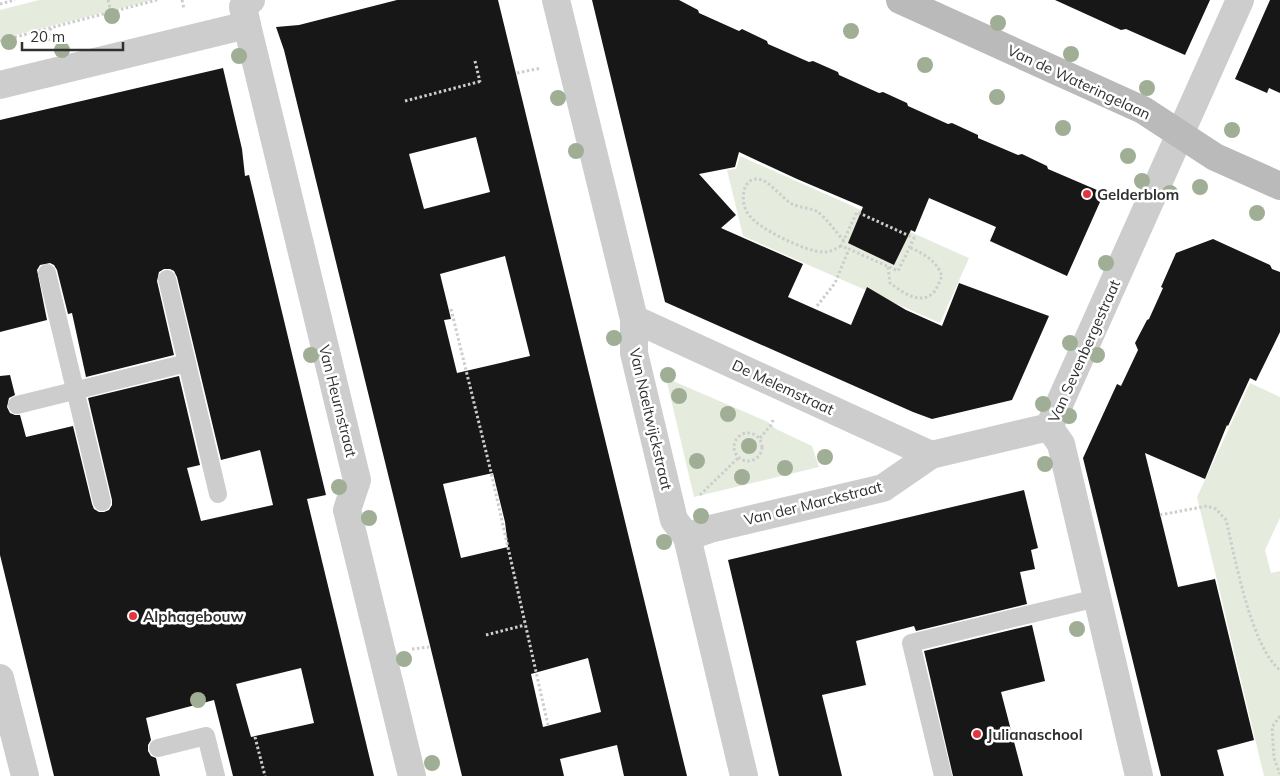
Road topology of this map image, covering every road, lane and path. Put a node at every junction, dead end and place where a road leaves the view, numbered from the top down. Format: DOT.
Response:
graph roads {
  1 [pos="15,0"];
  2 [pos="108,0"];
  3 [pos="157,0"];
  4 [pos="556,0"];
  5 [pos="900,0"];
  6 [pos="1240,0"];
  7 [pos="0,4"];
  8 [pos="111,12"];
  9 [pos="249,12"];
  10 [pos="0,42"];
  11 [pos="475,61"];
  12 [pos="0,85"];
  13 [pos="405,101"];
  14 [pos="1181,134"];
  15 [pos="1280,186"];
  16 [pos="844,241"];
  17 [pos="841,246"];
  18 [pos="909,247"];
  19 [pos="849,249"];
  20 [pos="888,267"];
  21 [pos="48,273"];
  22 [pos="166,279"];
  23 [pos="817,306"];
  24 [pos="451,309"];
  25 [pos="634,319"];
  26 [pos="187,363"];
  27 [pos="76,391"];
  28 [pos="18,404"];
  29 [pos="1049,427"];
  30 [pos="931,455"];
  31 [pos="739,457"];
  32 [pos="218,494"];
  33 [pos="102,502"];
  34 [pos="1160,515"];
  35 [pos="687,537"];
  36 [pos="1097,598"];
  37 [pos="525,625"];
  38 [pos="486,635"];
  39 [pos="1280,670"];
  40 [pos="0,678"];
  41 [pos="1280,716"];
  42 [pos="548,724"];
  43 [pos="255,737"];
  44 [pos="158,748"];
  45 [pos="1280,774"];
  46 [pos="25,776"];
  47 [pos="216,776"];
  48 [pos="264,776"];
  49 [pos="412,776"];
  50 [pos="744,776"];
  51 [pos="942,776"];
  52 [pos="1139,776"];
  1 -- 7 [label="path"];
  2 -- 8 [label="path"];
  3 -- 8 [label="path"];
  4 -- 25 [label="street, Van Naeltwijckstraat"];
  5 -- 14 [label="street, Van de Wateringelaan"];
  6 -- 14 [label="street, Van Sevenbergestraat"];
  8 -- 10 [label="path"];
  9 -- 12 [label="street"];
  9 -- 49 [label="street, Van Heurnstraat"];
  11 -- 13 [label="path"];
  14 -- 15 [label="street, Van de Wateringelaan"];
  14 -- 29 [label="street, Van Sevenbergestraat"];
  16 -- 17 [label="path"];
  16 -- 17 [label="path"];
  16 -- 18 [label="path"];
  17 -- 19 [label="path"];
  18 -- 20 [label="path"];
  18 -- 20 [label="path"];
  19 -- 20 [label="path"];
  19 -- 23 [label="path"];
  21 -- 27 [label="lane"];
  22 -- 26 [label="lane"];
  24 -- 37 [label="path"];
  25 -- 30 [label="street, De Melemstraat"];
  25 -- 35 [label="street, Van Naeltwijckstraat"];
  26 -- 27 [label="lane"];
  26 -- 32 [label="lane"];
  27 -- 28 [label="lane"];
  27 -- 33 [label="lane"];
  29 -- 30 [label="street, Van der Marckstraat"];
  29 -- 36 [label="street, Van Sevenbergestraat"];
  30 -- 35 [label="street, Van der Marckstraat"];
  31 -- 31 [label="path"];
  31 -- 35 [label="path"];
  34 -- 39 [label="path"];
  35 -- 50 [label="street, Van Naeltwijckstraat"];
  36 -- 51 [label="lane"];
  36 -- 52 [label="street, Van Sevenbergestraat"];
  37 -- 38 [label="path"];
  37 -- 42 [label="path"];
  40 -- 46 [label="street"];
  41 -- 45 [label="path"];
  43 -- 48 [label="path"];
  44 -- 47 [label="lane"];
}
